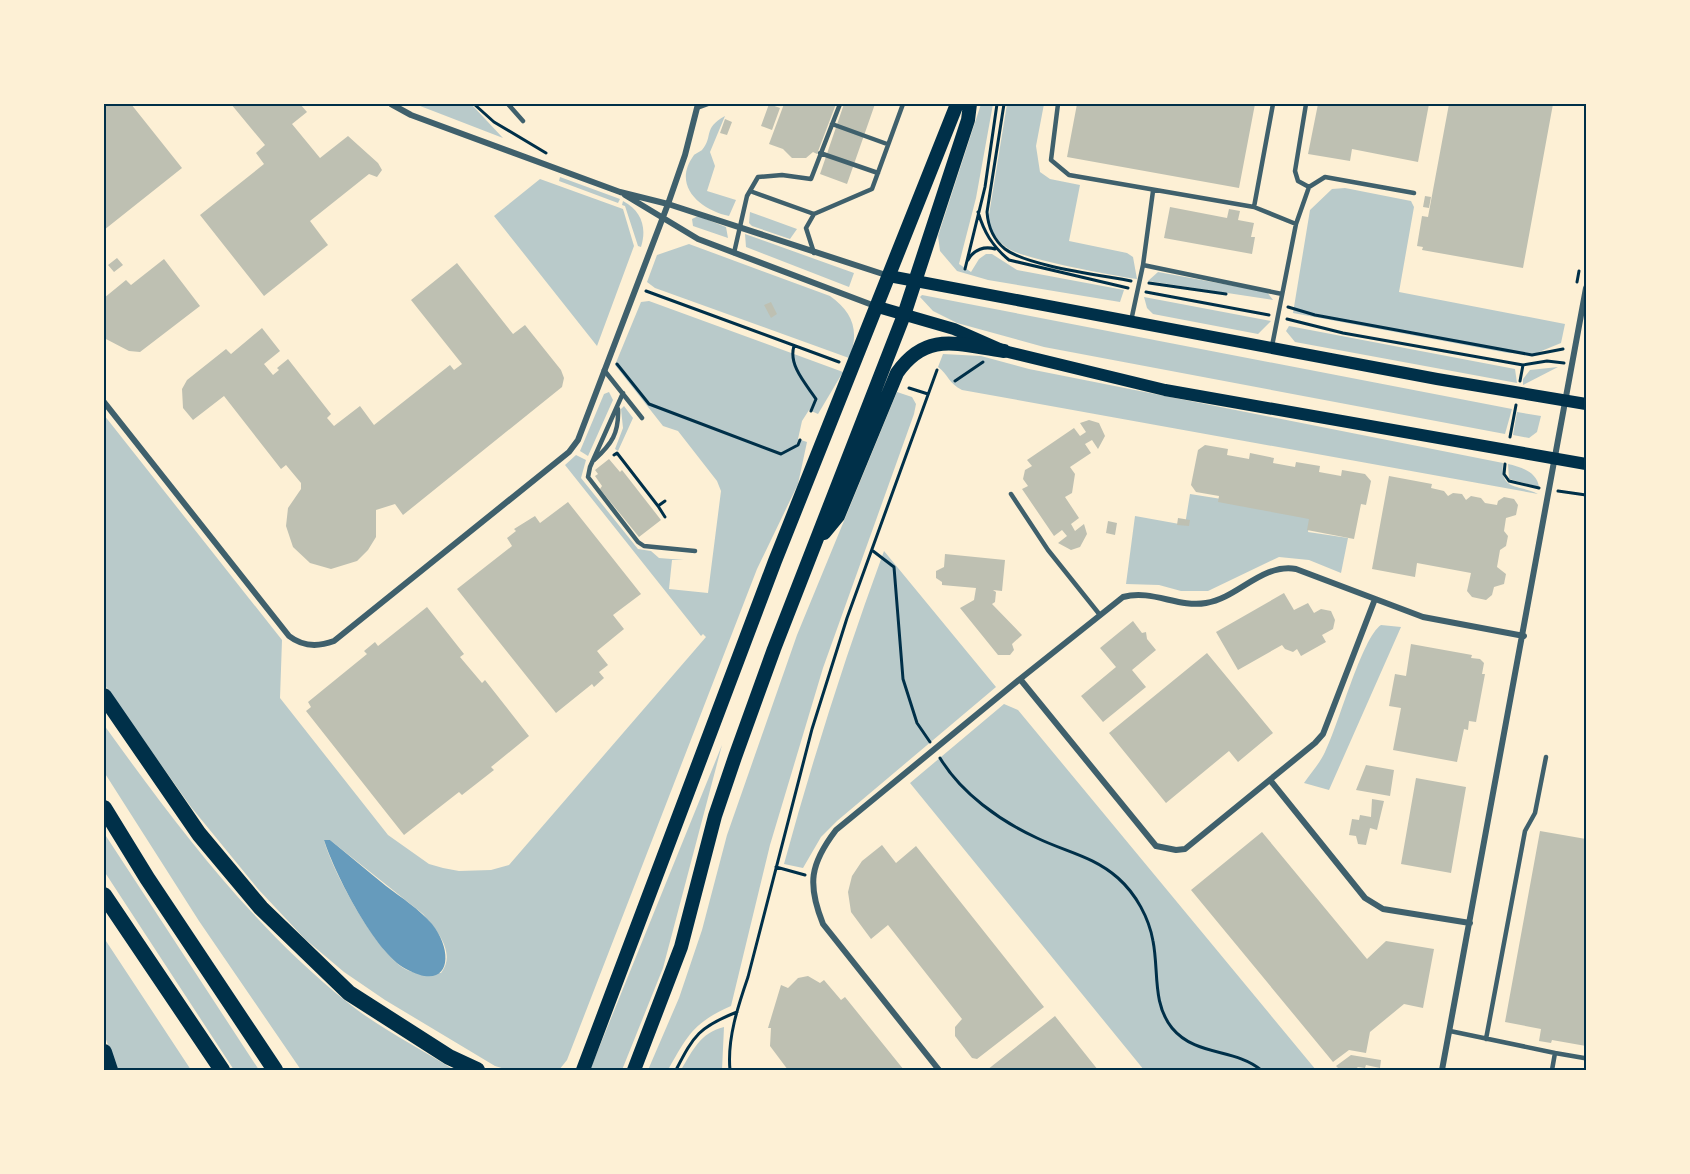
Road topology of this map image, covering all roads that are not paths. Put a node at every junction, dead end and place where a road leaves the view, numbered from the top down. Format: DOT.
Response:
graph roads {
  1 [pos="391,104"];
  2 [pos="508,104"];
  3 [pos="708,104"];
  4 [pos="840,104"];
  5 [pos="902,104"];
  6 [pos="957,104"];
  7 [pos="970,104"];
  8 [pos="1058,104"];
  9 [pos="1273,104"];
  10 [pos="1305,104"];
  11 [pos="697,106"];
  12 [pos="523,121"];
  13 [pos="832,124"];
  14 [pos="887,144"];
  15 [pos="820,153"];
  16 [pos="878,173"];
  17 [pos="1309,187"];
  18 [pos="750,191"];
  19 [pos="1153,191"];
  20 [pos="620,192"];
  21 [pos="1414,193"];
  22 [pos="668,204"];
  23 [pos="1254,207"];
  24 [pos="814,214"];
  25 [pos="663,218"];
  26 [pos="1296,224"];
  27 [pos="738,228"];
  28 [pos="734,253"];
  29 [pos="814,253"];
  30 [pos="1143,265"];
  31 [pos="889,276"];
  32 [pos="914,282"];
  33 [pos="1587,288"];
  34 [pos="1282,294"];
  35 [pos="878,307"];
  36 [pos="904,315"];
  37 [pos="1131,322"];
  38 [pos="1272,349"];
  39 [pos="998,350"];
  40 [pos="604,370"];
  41 [pos="623,393"];
  42 [pos="1566,400"];
  43 [pos="104,402"];
  44 [pos="1587,404"];
  45 [pos="617,406"];
  46 [pos="642,418"];
  47 [pos="1554,458"];
  48 [pos="593,461"];
  49 [pos="1587,464"];
  50 [pos="1011,494"];
  51 [pos="815,544"];
  52 [pos="695,551"];
  53 [pos="1375,599"];
  54 [pos="1100,615"];
  55 [pos="1524,636"];
  56 [pos="1020,679"];
  57 [pos="104,696"];
  58 [pos="1546,757"];
  59 [pos="1270,780"];
  60 [pos="104,808"];
  61 [pos="104,895"];
  62 [pos="1470,923"];
  63 [pos="1450,1031"];
  64 [pos="1486,1039"];
  65 [pos="104,1052"];
  66 [pos="1555,1053"];
  67 [pos="1584,1058"];
  68 [pos="110,1071"];
  69 [pos="222,1071"];
  70 [pos="276,1071"];
  71 [pos="477,1071"];
  72 [pos="583,1071"];
  73 [pos="634,1071"];
  74 [pos="939,1071"];
  75 [pos="1442,1071"];
  76 [pos="1552,1071"];
  1 -- 20 [label="street"];
  2 -- 12 [label="lane"];
  3 -- 11 [label="lane"];
  4 -- 13 [label="lane"];
  5 -- 14 [label="lane"];
  6 -- 31 [label="main road"];
  7 -- 32 [label="main road"];
  8 -- 19 [label="lane"];
  9 -- 23 [label="lane"];
  10 -- 17 [label="lane"];
  11 -- 22 [label="street"];
  13 -- 14 [label="lane"];
  13 -- 15 [label="lane"];
  14 -- 16 [label="lane"];
  15 -- 16 [label="lane"];
  15 -- 18 [label="lane"];
  16 -- 24 [label="lane"];
  17 -- 21 [label="lane"];
  17 -- 26 [label="lane"];
  18 -- 24 [label="lane"];
  18 -- 27 [label="lane"];
  19 -- 23 [label="lane"];
  19 -- 30 [label="lane"];
  20 -- 22 [label="street"];
  20 -- 25 [label="street"];
  22 -- 25 [label="street"];
  22 -- 27 [label="street"];
  23 -- 26 [label="lane"];
  24 -- 29 [label="lane"];
  25 -- 28 [label="street"];
  25 -- 40 [label="street"];
  26 -- 34 [label="lane"];
  27 -- 28 [label="lane"];
  27 -- 29 [label="street"];
  28 -- 35 [label="street"];
  29 -- 31 [label="street"];
  30 -- 34 [label="lane"];
  30 -- 37 [label="lane"];
  31 -- 32 [label="main road"];
  31 -- 35 [label="main road"];
  32 -- 36 [label="main road"];
  32 -- 37 [label="main road"];
  33 -- 42 [label="street"];
  34 -- 38 [label="lane"];
  35 -- 36 [label="main road"];
  35 -- 72 [label="main road"];
  36 -- 39 [label="main road"];
  36 -- 51 [label="main road"];
  37 -- 38 [label="main road"];
  38 -- 42 [label="main road"];
  39 -- 47 [label="main road"];
  39 -- 51 [label="main road"];
  40 -- 41 [label="lane"];
  40 -- 43 [label="street"];
  41 -- 45 [label="lane"];
  41 -- 46 [label="lane"];
  42 -- 44 [label="main road"];
  42 -- 47 [label="street"];
  45 -- 48 [label="lane"];
  45 -- 48 [label="lane"];
  47 -- 49 [label="main road"];
  47 -- 55 [label="street"];
  48 -- 52 [label="lane"];
  50 -- 54 [label="lane"];
  51 -- 73 [label="main road"];
  53 -- 54 [label="street"];
  53 -- 55 [label="street"];
  53 -- 59 [label="street"];
  54 -- 56 [label="street"];
  55 -- 62 [label="street"];
  56 -- 59 [label="street"];
  56 -- 74 [label="street"];
  57 -- 71 [label="highway"];
  58 -- 64 [label="lane"];
  59 -- 62 [label="street"];
  60 -- 70 [label="highway"];
  61 -- 69 [label="highway"];
  62 -- 63 [label="street"];
  63 -- 64 [label="lane"];
  63 -- 75 [label="street"];
  64 -- 66 [label="lane"];
  65 -- 68 [label="highway"];
  66 -- 67 [label="lane"];
  66 -- 76 [label="lane"];
}
